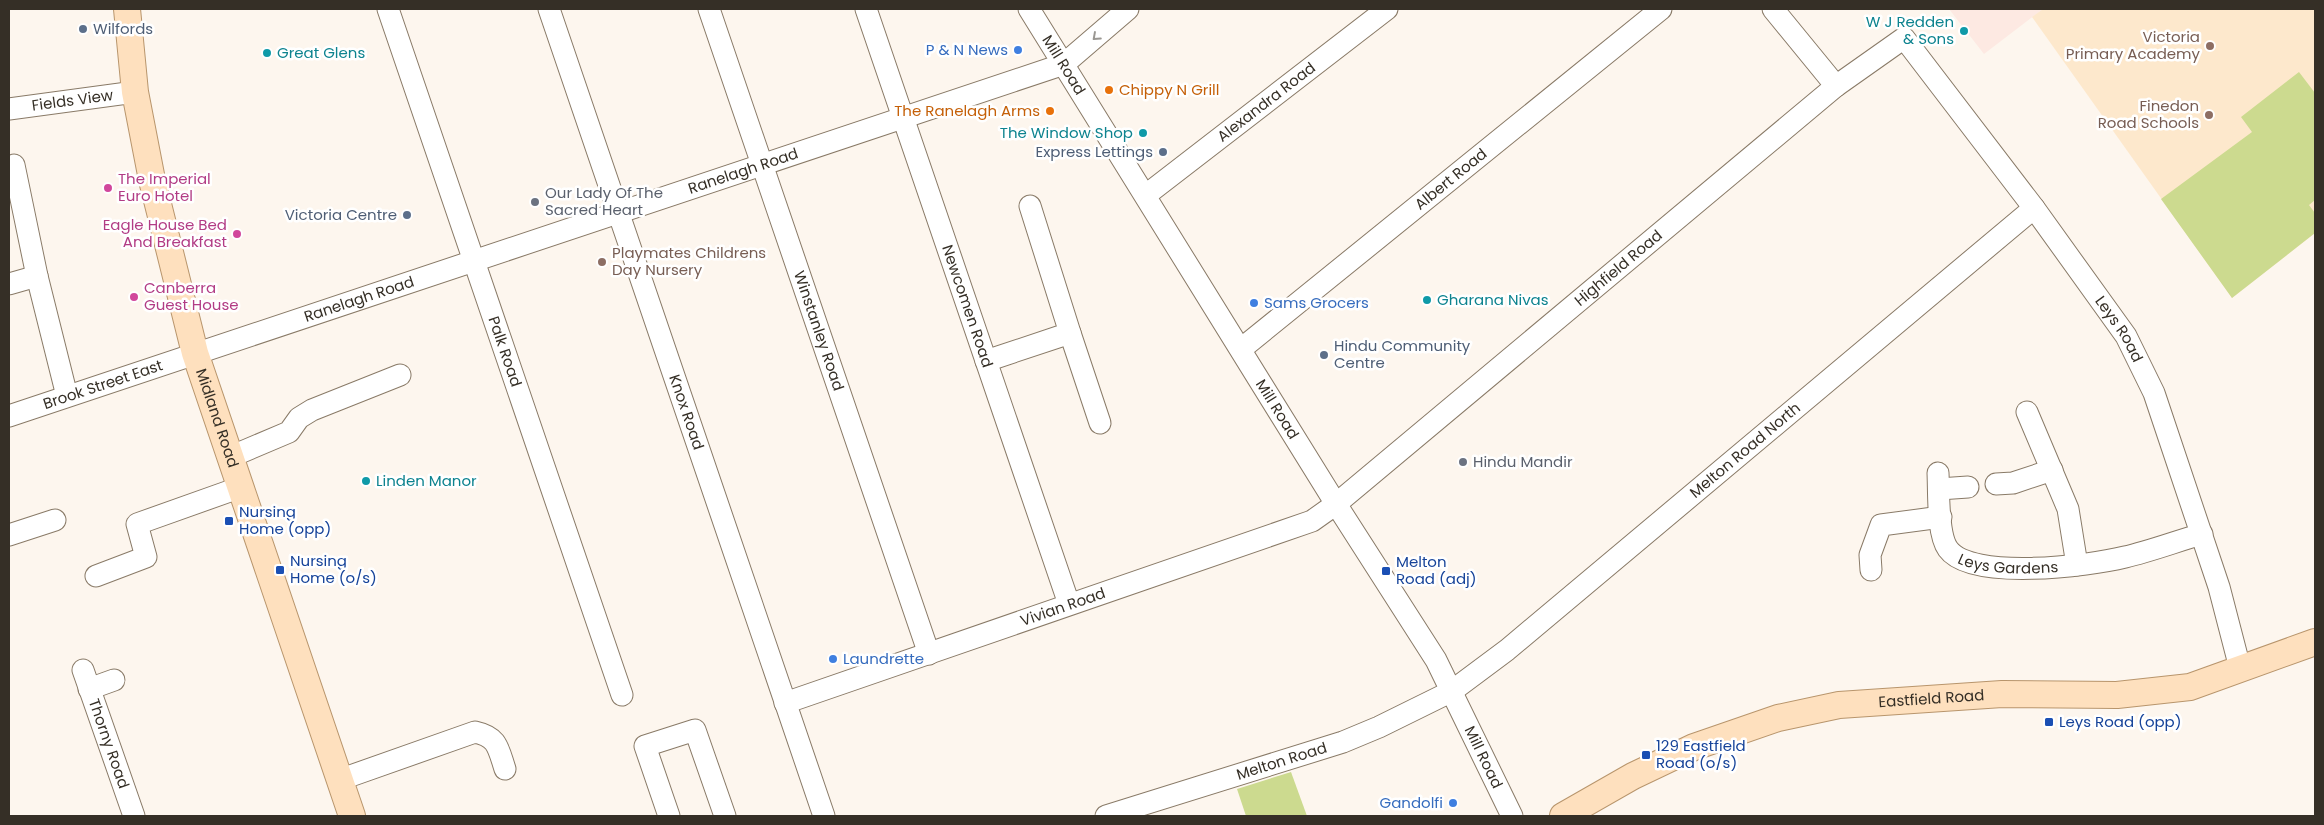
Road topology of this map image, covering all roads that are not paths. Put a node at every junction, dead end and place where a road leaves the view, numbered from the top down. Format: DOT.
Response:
graph roads {
  1 [pos="127,9"];
  2 [pos="388,9"];
  3 [pos="549,9"];
  4 [pos="709,9"];
  5 [pos="866,9"];
  6 [pos="1029,9"];
  7 [pos="1128,9"];
  8 [pos="1387,9"];
  9 [pos="1661,9"];
  10 [pos="1773,9"];
  11 [pos="1904,38"];
  12 [pos="1064,64"];
  13 [pos="1836,86"];
  14 [pos="135,92"];
  15 [pos="9,109"];
  16 [pos="903,118"];
  17 [pos="762,164"];
  18 [pos="14,165"];
  19 [pos="1146,195"];
  20 [pos="1030,206"];
  21 [pos="2034,208"];
  22 [pos="618,212"];
  23 [pos="474,260"];
  24 [pos="37,276"];
  25 [pos="9,284"];
  26 [pos="1070,333"];
  27 [pos="1241,349"];
  28 [pos="195,353"];
  29 [pos="986,361"];
  30 [pos="400,375"];
  31 [pos="67,396"];
  32 [pos="2027,412"];
  33 [pos="9,416"];
  34 [pos="1100,423"];
  35 [pos="230,457"];
  36 [pos="2052,470"];
  37 [pos="1996,484"];
  38 [pos="241,487"];
  39 [pos="1968,487"];
  40 [pos="1336,504"];
  41 [pos="1941,517"];
  42 [pos="55,520"];
  43 [pos="2202,534"];
  44 [pos="9,536"];
  45 [pos="2077,565"];
  46 [pos="1871,570"];
  47 [pos="96,576"];
  48 [pos="1069,604"];
  49 [pos="2315,642"];
  50 [pos="928,654"];
  51 [pos="2240,668"];
  52 [pos="114,680"];
  53 [pos="1452,691"];
  54 [pos="622,695"];
  55 [pos="785,703"];
  56 [pos="505,769"];
  57 [pos="339,780"];
  58 [pos="134,816"];
  59 [pos="352,816"];
  60 [pos="668,816"];
  61 [pos="725,816"];
  62 [pos="821,816"];
  63 [pos="1106,816"];
  64 [pos="1512,816"];
  65 [pos="1563,816"];
  1 -- 14 [label="main road, Midland Road"];
  2 -- 23 [label="street, Palk Road"];
  3 -- 22 [label="street, Knox Road"];
  4 -- 17 [label="street, Winstanley Road"];
  5 -- 16 [label="street, Newcomen Road"];
  6 -- 12 [label="street, Mill Road"];
  7 -- 12 [label="street, one-way"];
  8 -- 19 [label="street, Alexandra Road"];
  9 -- 27 [label="street, Albert Road"];
  10 -- 13 [label="street"];
  11 -- 13 [label="street, Highfield Road"];
  11 -- 21 [label="street, Leys Road"];
  12 -- 16 [label="street, Ranelagh Road"];
  12 -- 19 [label="street, Mill Road"];
  13 -- 40 [label="street, Highfield Road"];
  14 -- 15 [label="street, Fields View"];
  14 -- 28 [label="main road, Midland Road"];
  16 -- 17 [label="street, Ranelagh Road"];
  16 -- 29 [label="street, Newcomen Road"];
  17 -- 22 [label="street, Ranelagh Road"];
  17 -- 50 [label="street, Winstanley Road"];
  18 -- 24 [label="street"];
  19 -- 27 [label="street, Mill Road"];
  20 -- 26 [label="street"];
  21 -- 43 [label="street, Leys Road"];
  21 -- 53 [label="street, Melton Road North"];
  22 -- 23 [label="street, Ranelagh Road"];
  22 -- 55 [label="street, Knox Road"];
  23 -- 28 [label="street, Ranelagh Road"];
  23 -- 54 [label="street, Palk Road"];
  24 -- 25 [label="street"];
  24 -- 31 [label="street"];
  26 -- 29 [label="street"];
  26 -- 34 [label="street"];
  27 -- 40 [label="street, Mill Road"];
  28 -- 31 [label="street, Brook Street East"];
  28 -- 35 [label="main road, Midland Road"];
  29 -- 48 [label="street, Newcomen Road"];
  30 -- 35 [label="street"];
  31 -- 33 [label="street, Brook Street East"];
  32 -- 36 [label="street, Leys Gardens"];
  35 -- 38 [label="main road, Midland Road"];
  36 -- 37 [label="street"];
  36 -- 45 [label="street, Leys Gardens"];
  38 -- 47 [label="street"];
  38 -- 57 [label="main road, Midland Road"];
  39 -- 41 [label="street, Leys Gardens"];
  40 -- 48 [label="street, Vivian Road"];
  40 -- 53 [label="street, Mill Road"];
  41 -- 45 [label="street, Leys Gardens"];
  41 -- 46 [label="street"];
  42 -- 44 [label="street"];
  43 -- 45 [label="street, Leys Gardens"];
  43 -- 51 [label="street, Leys Road"];
  48 -- 50 [label="street, Vivian Road"];
  49 -- 51 [label="main road, Eastfield Road"];
  50 -- 55 [label="street, Vivian Road"];
  51 -- 65 [label="main road, Eastfield Road"];
  52 -- 58 [label="street, Thorny Road"];
  53 -- 63 [label="street, Melton Road"];
  53 -- 64 [label="street, Mill Road"];
  55 -- 62 [label="street, Knox Road"];
  56 -- 57 [label="street"];
  57 -- 59 [label="main road, Midland Road"];
  60 -- 61 [label="street"];
}
